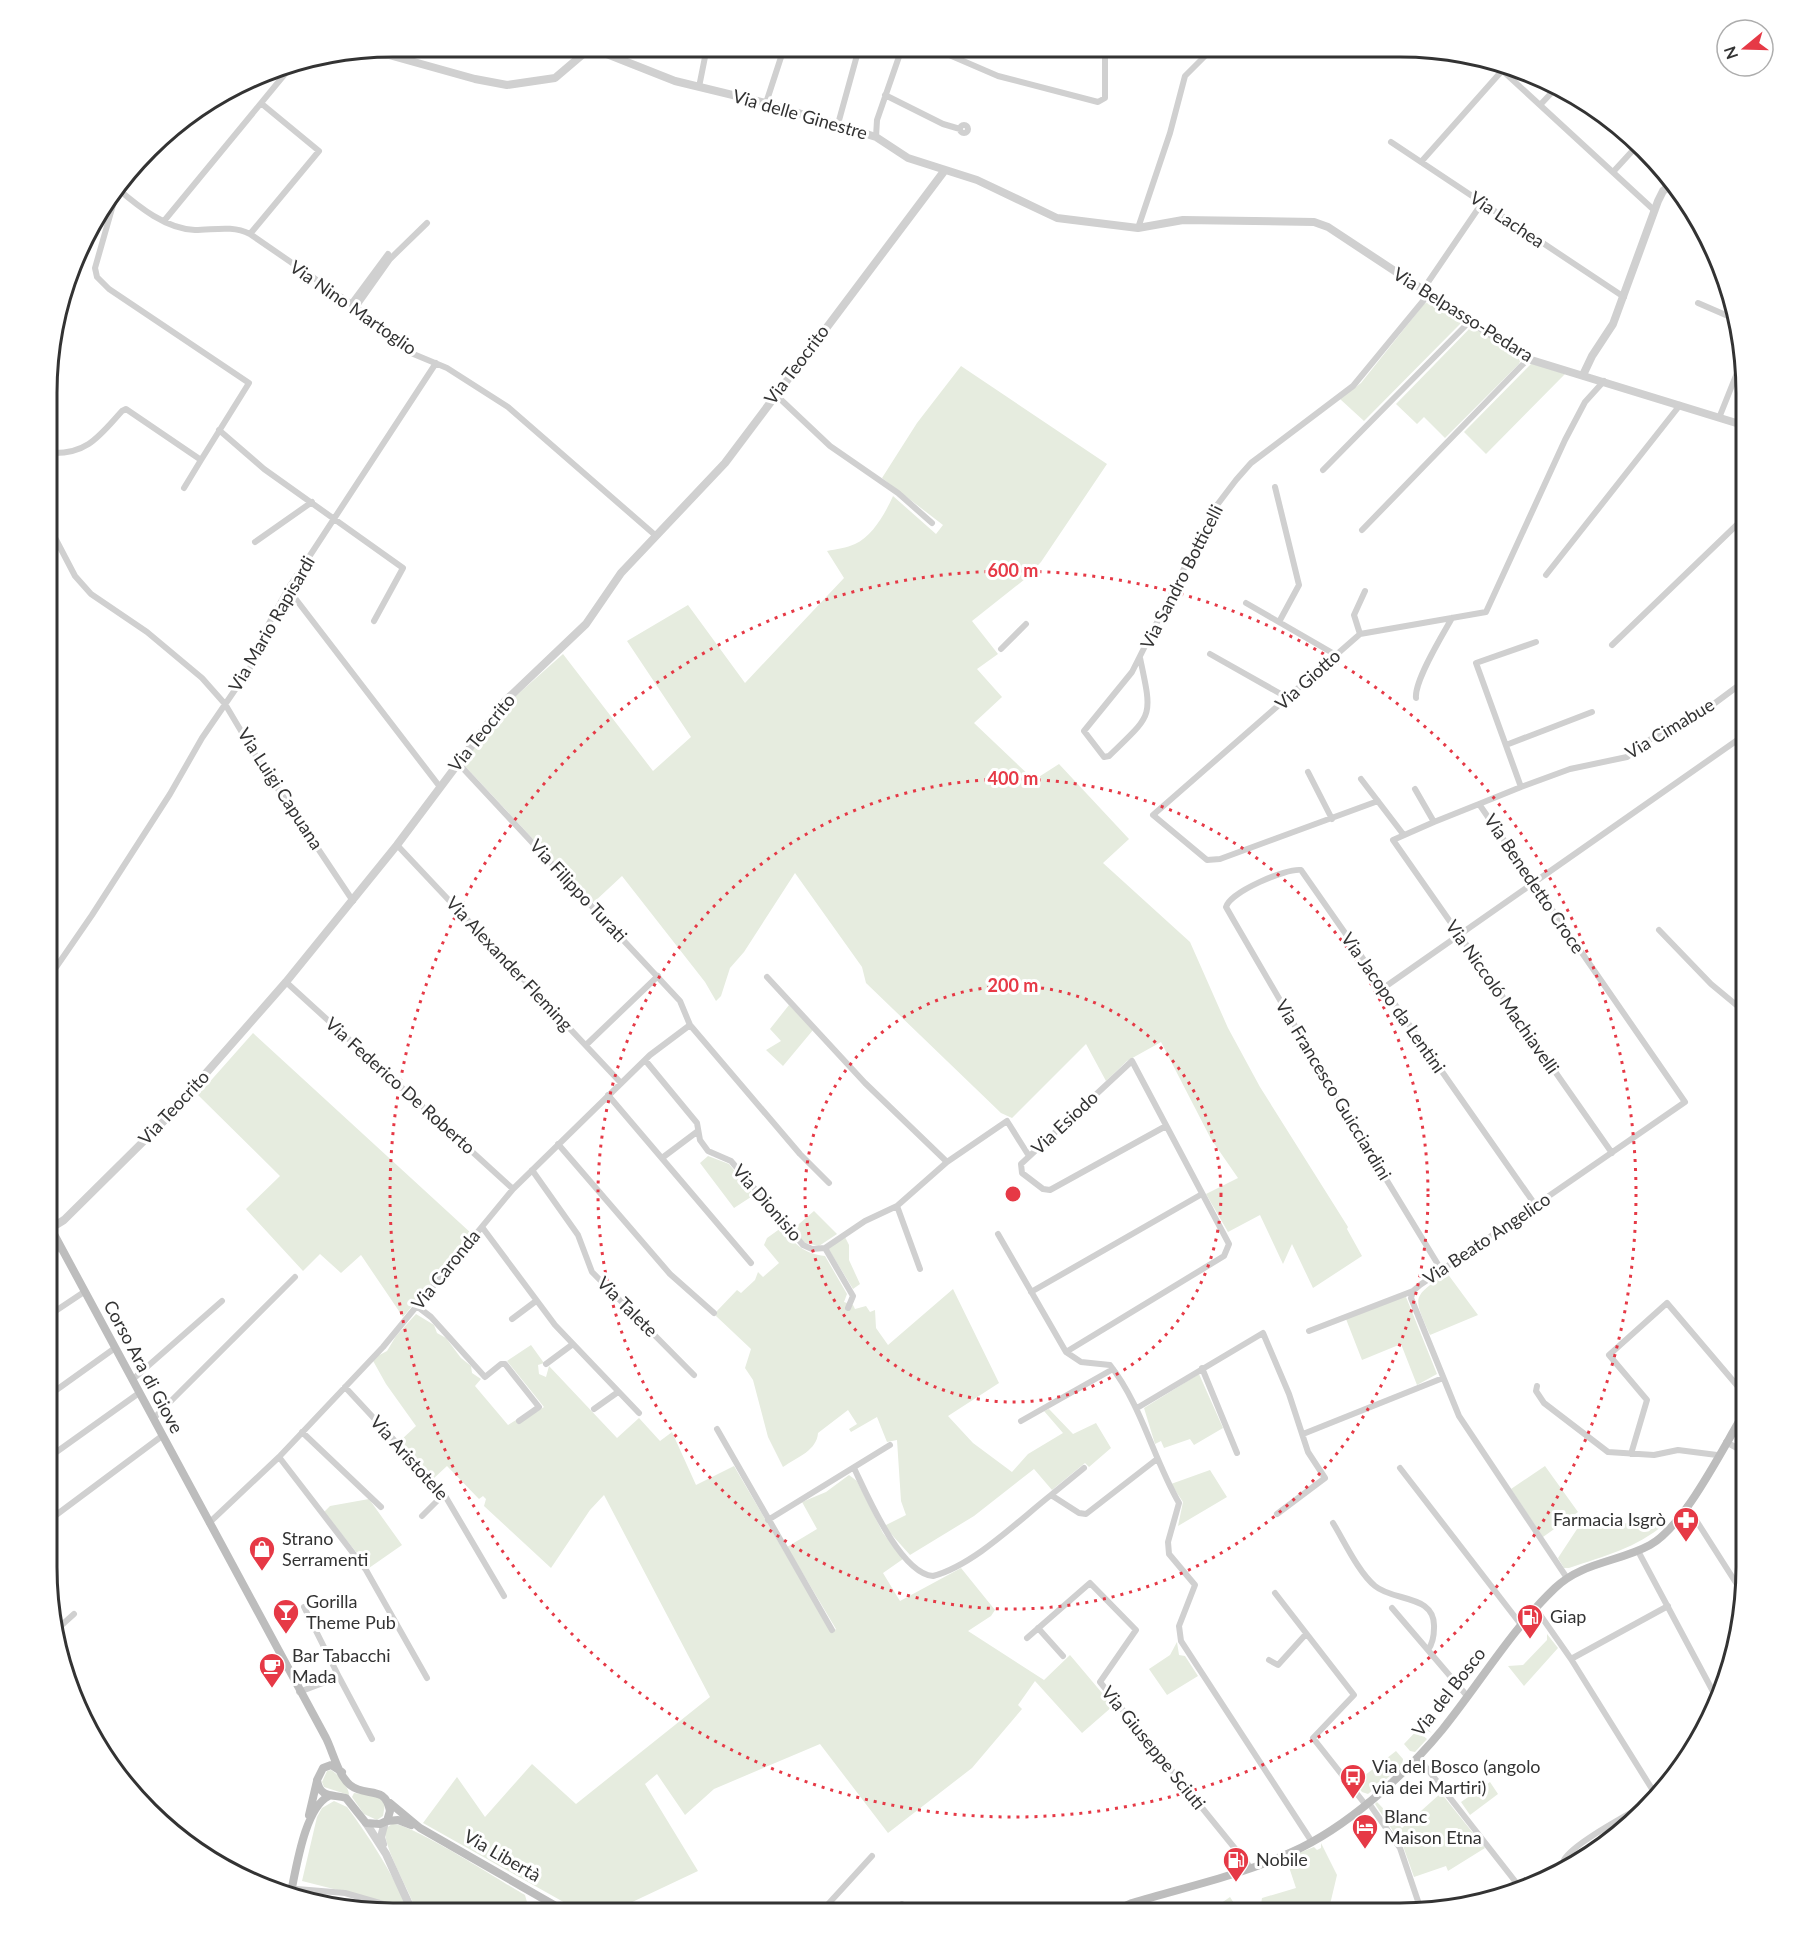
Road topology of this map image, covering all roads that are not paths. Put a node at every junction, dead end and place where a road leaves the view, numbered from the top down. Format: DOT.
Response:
graph roads {
  1 [pos="407,57"];
  2 [pos="580,57"];
  3 [pos="614,57"];
  4 [pos="705,57"];
  5 [pos="781,57"];
  6 [pos="857,57"];
  7 [pos="899,57"];
  8 [pos="955,57"];
  9 [pos="1105,57"];
  10 [pos="1204,57"];
  11 [pos="1501,73"];
  12 [pos="284,75"];
  13 [pos="1508,75"];
  14 [pos="699,87"];
  15 [pos="1551,93"];
  16 [pos="885,95"];
  17 [pos="765,103"];
  18 [pos="262,104"];
  19 [pos="1540,105"];
  20 [pos="838,124"];
  21 [pos="960,129"];
  22 [pos="876,137"];
  23 [pos="1391,142"];
  24 [pos="1632,150"];
  25 [pos="1421,162"];
  26 [pos="945,170"];
  27 [pos="1613,172"];
  28 [pos="1667,189"];
  29 [pos="122,194"];
  30 [pos="1482,203"];
  31 [pos="111,211"];
  32 [pos="1655,211"];
  33 [pos="164,221"];
  34 [pos="427,223"];
  35 [pos="1328,227"];
  36 [pos="1138,228"];
  37 [pos="249,234"];
  38 [pos="388,254"];
  39 [pos="1425,293"];
  40 [pos="1624,297"];
  41 [pos="1698,303"];
  42 [pos="353,305"];
  43 [pos="1727,314"];
  44 [pos="1471,320"];
  45 [pos="1528,359"];
  46 [pos="436,363"];
  47 [pos="1584,375"];
  48 [pos="1735,377"];
  49 [pos="1604,381"];
  50 [pos="776,394"];
  51 [pos="1680,405"];
  52 [pos="1719,417"];
  53 [pos="1736,423"];
  54 [pos="219,430"];
  55 [pos="57,453"];
  56 [pos="201,460"];
  57 [pos="1323,470"];
  58 [pos="1275,487"];
  59 [pos="184,488"];
  60 [pos="312,502"];
  61 [pos="334,520"];
  62 [pos="932,523"];
  63 [pos="1736,526"];
  64 [pos="1362,530"];
  65 [pos="655,535"];
  66 [pos="57,542"];
  67 [pos="255,542"];
  68 [pos="1546,575"];
  69 [pos="288,589"];
  70 [pos="1365,591"];
  71 [pos="1246,603"];
  72 [pos="1452,618"];
  73 [pos="374,621"];
  74 [pos="1279,622"];
  75 [pos="1026,624"];
  76 [pos="1360,634"];
  77 [pos="1536,642"];
  78 [pos="1612,645"];
  79 [pos="1001,649"];
  80 [pos="1210,654"];
  81 [pos="1336,655"];
  82 [pos="1140,658"];
  83 [pos="1736,687"];
  84 [pos="1288,698"];
  85 [pos="1416,698"];
  86 [pos="225,704"];
  87 [pos="1592,712"];
  88 [pos="1736,741"];
  89 [pos="1506,745"];
  90 [pos="457,762"];
  91 [pos="1308,772"];
  92 [pos="1361,779"];
  93 [pos="440,787"];
  94 [pos="1521,787"];
  95 [pos="1415,789"];
  96 [pos="1378,801"];
  97 [pos="1479,804"];
  98 [pos="1332,819"];
  99 [pos="1434,822"];
  100 [pos="1403,834"];
  101 [pos="397,845"];
  102 [pos="1532,883"];
  103 [pos="353,901"];
  104 [pos="1226,907"];
  105 [pos="1659,930"];
  106 [pos="1460,936"];
  107 [pos="57,966"];
  108 [pos="658,976"];
  109 [pos="767,977"];
  110 [pos="286,982"];
  111 [pos="1382,988"];
  112 [pos="1736,1005"];
  113 [pos="690,1024"];
  114 [pos="586,1045"];
  115 [pos="645,1060"];
  116 [pos="621,1083"];
  117 [pos="608,1095"];
  118 [pos="1684,1102"];
  119 [pos="1166,1126"];
  120 [pos="698,1131"];
  121 [pos="558,1144"];
  122 [pos="1612,1153"];
  123 [pos="1029,1156"];
  124 [pos="662,1158"];
  125 [pos="947,1162"];
  126 [pos="532,1170"];
  127 [pos="830,1183"];
  128 [pos="513,1189"];
  129 [pos="1202,1194"];
  130 [pos="897,1206"];
  131 [pos="1536,1206"];
  132 [pos="57,1224"];
  133 [pos="482,1227"];
  134 [pos="998,1234"];
  135 [pos="57,1241"];
  136 [pos="60,1247"];
  137 [pos="825,1248"];
  138 [pos="57,1249"];
  139 [pos="751,1263"];
  140 [pos="920,1269"];
  141 [pos="1442,1271"];
  142 [pos="295,1277"];
  143 [pos="1413,1291"];
  144 [pos="84,1292"];
  145 [pos="1031,1292"];
  146 [pos="222,1300"];
  147 [pos="536,1301"];
  148 [pos="418,1307"];
  149 [pos="848,1308"];
  150 [pos="57,1310"];
  151 [pos="714,1313"];
  152 [pos="512,1319"];
  153 [pos="1309,1331"];
  154 [pos="573,1344"];
  155 [pos="115,1348"];
  156 [pos="1066,1352"];
  157 [pos="546,1364"];
  158 [pos="1202,1368"];
  159 [pos="1113,1369"];
  160 [pos="694,1375"];
  161 [pos="1443,1378"];
  162 [pos="132,1380"];
  163 [pos="1736,1384"];
  164 [pos="345,1386"];
  165 [pos="1537,1386"];
  166 [pos="57,1390"];
  167 [pos="618,1392"];
  168 [pos="139,1393"];
  169 [pos="1137,1408"];
  170 [pos="594,1409"];
  171 [pos="639,1413"];
  172 [pos="153,1419"];
  173 [pos="519,1420"];
  174 [pos="1021,1421"];
  175 [pos="1736,1426"];
  176 [pos="717,1429"];
  177 [pos="302,1432"];
  178 [pos="1303,1434"];
  179 [pos="162,1436"];
  180 [pos="1726,1442"];
  181 [pos="890,1445"];
  182 [pos="1736,1448"];
  183 [pos="57,1452"];
  184 [pos="1237,1453"];
  185 [pos="1631,1454"];
  186 [pos="1718,1455"];
  187 [pos="279,1457"];
  188 [pos="1157,1459"];
  189 [pos="854,1468"];
  190 [pos="1084,1468"];
  191 [pos="1400,1468"];
  192 [pos="444,1494"];
  193 [pos="1052,1495"];
  194 [pos="1687,1506"];
  195 [pos="381,1507"];
  196 [pos="57,1514"];
  197 [pos="1277,1514"];
  198 [pos="422,1516"];
  199 [pos="768,1520"];
  200 [pos="209,1523"];
  201 [pos="1333,1523"];
  202 [pos="1638,1551"];
  203 [pos="1567,1578"];
  204 [pos="1735,1583"];
  205 [pos="1275,1593"];
  206 [pos="504,1596"];
  207 [pos="304,1606"];
  208 [pos="1668,1606"];
  209 [pos="1392,1608"];
  210 [pos="1536,1609"];
  211 [pos="74,1614"];
  212 [pos="62,1625"];
  213 [pos="1522,1626"];
  214 [pos="1038,1628"];
  215 [pos="832,1630"];
  216 [pos="1306,1634"];
  217 [pos="1027,1638"];
  218 [pos="1428,1650"];
  219 [pos="1063,1656"];
  220 [pos="1571,1659"];
  221 [pos="1269,1660"];
  222 [pos="339,1677"];
  223 [pos="427,1678"];
  224 [pos="1712,1690"];
  225 [pos="299,1692"];
  226 [pos="1468,1697"];
  227 [pos="314,1718"];
  228 [pos="372,1739"];
  229 [pos="1418,1757"];
  230 [pos="326,1766"];
  231 [pos="342,1772"];
  232 [pos="317,1780"];
  233 [pos="1651,1791"];
  234 [pos="328,1797"];
  235 [pos="389,1803"];
  236 [pos="1366,1803"];
  237 [pos="1624,1818"];
  238 [pos="366,1822"];
  239 [pos="386,1822"];
  240 [pos="308,1824"];
  241 [pos="420,1828"];
  242 [pos="1312,1842"];
  243 [pos="386,1854"];
  244 [pos="872,1856"];
  245 [pos="1564,1860"];
  246 [pos="1250,1867"];
  247 [pos="1516,1882"];
  248 [pos="292,1887"];
  249 [pos="295,1888"];
  250 [pos="374,1902"];
  251 [pos="1418,1902"];
  252 [pos="409,1903"];
  253 [pos="551,1903"];
  254 [pos="829,1903"];
  255 [pos="1132,1903"];
  1 -- 2 [label="street, Via delle Ginestre"];
  3 -- 14 [label="street, Via delle Ginestre"];
  4 -- 14 [label="street"];
  5 -- 17 [label="street"];
  6 -- 20 [label="street"];
  7 -- 16 [label="street"];
  8 -- 9 [label="street"];
  10 -- 36 [label="street"];
  11 -- 25 [label="street"];
  12 -- 18 [label="street"];
  13 -- 19 [label="street"];
  14 -- 17 [label="street, Via delle Ginestre"];
  15 -- 19 [label="street"];
  16 -- 21 [label="street"];
  16 -- 22 [label="street"];
  17 -- 20 [label="street, Via delle Ginestre"];
  18 -- 33 [label="street"];
  18 -- 37 [label="street"];
  19 -- 27 [label="street"];
  20 -- 22 [label="street, Via delle Ginestre"];
  22 -- 26 [label="street, Via delle Ginestre"];
  23 -- 25 [label="street, Via Lachea"];
  24 -- 27 [label="street"];
  25 -- 30 [label="street, Via Lachea"];
  26 -- 36 [label="street, Via delle Ginestre"];
  26 -- 50 [label="street, Via Teocrito"];
  27 -- 32 [label="street"];
  28 -- 32 [label="street"];
  29 -- 33 [label="street, Via Nino Martoglio"];
  30 -- 39 [label="street, Via Sandro Botticelli"];
  30 -- 40 [label="street, Via Lachea"];
  31 -- 54 [label="street"];
  32 -- 40 [label="street"];
  33 -- 37 [label="street, Via Nino Martoglio"];
  34 -- 42 [label="street"];
  35 -- 36 [label="street, Via delle Ginestre"];
  35 -- 39 [label="street, Via Belpasso-Pedara"];
  37 -- 42 [label="street, Via Nino Martoglio"];
  38 -- 42 [label="street"];
  39 -- 44 [label="street, Via Belpasso-Pedara"];
  39 -- 82 [label="street, Via Sandro Botticelli"];
  40 -- 47 [label="street"];
  41 -- 43 [label="street"];
  42 -- 46 [label="street, Via Nino Martoglio"];
  44 -- 45 [label="street, Via Belpasso-Pedara"];
  44 -- 57 [label="street"];
  45 -- 47 [label="street, Via Belpasso-Pedara"];
  45 -- 64 [label="street"];
  46 -- 61 [label="street, Via Mario Rapisardi"];
  46 -- 65 [label="street, Via Nino Martoglio"];
  47 -- 49 [label="street, Via Belpasso-Pedara"];
  48 -- 52 [label="street"];
  49 -- 51 [label="street, Via Belpasso-Pedara"];
  49 -- 72 [label="street"];
  50 -- 62 [label="street"];
  50 -- 65 [label="street, Via Teocrito"];
  51 -- 52 [label="street, Via Belpasso-Pedara"];
  51 -- 68 [label="street"];
  52 -- 53 [label="street, Via Belpasso-Pedara"];
  54 -- 56 [label="street"];
  54 -- 60 [label="street"];
  55 -- 56 [label="street"];
  56 -- 59 [label="street"];
  58 -- 74 [label="street"];
  60 -- 61 [label="street"];
  60 -- 67 [label="street"];
  61 -- 69 [label="street, Via Mario Rapisardi"];
  61 -- 73 [label="street"];
  63 -- 78 [label="street"];
  65 -- 90 [label="street, Via Teocrito"];
  66 -- 86 [label="street, Via Luigi Capuana"];
  69 -- 86 [label="street, Via Mario Rapisardi"];
  69 -- 93 [label="street"];
  70 -- 76 [label="street"];
  71 -- 74 [label="street"];
  72 -- 76 [label="street"];
  72 -- 85 [label="street"];
  74 -- 81 [label="street"];
  75 -- 79 [label="street"];
  76 -- 81 [label="street, Via Giotto"];
  77 -- 89 [label="street"];
  80 -- 84 [label="street"];
  81 -- 84 [label="street, Via Giotto"];
  82 -- 82 [label="street, Via Sandro Botticelli"];
  83 -- 94 [label="street, Via Cimabue"];
  84 -- 98 [label="street, Via Giotto"];
  86 -- 103 [label="street, Via Luigi Capuana"];
  86 -- 107 [label="street, Via Mario Rapisardi"];
  87 -- 89 [label="street"];
  88 -- 102 [label="street"];
  89 -- 94 [label="street"];
  90 -- 93 [label="street, Via Teocrito"];
  90 -- 108 [label="street, Via Filippo Turati"];
  91 -- 98 [label="street"];
  92 -- 96 [label="street"];
  93 -- 101 [label="street, Via Teocrito"];
  94 -- 97 [label="street, Via Benedetto Croce"];
  95 -- 99 [label="street"];
  96 -- 98 [label="street, Via Giotto"];
  96 -- 100 [label="street"];
  97 -- 99 [label="street"];
  97 -- 102 [label="street, Via Benedetto Croce"];
  99 -- 100 [label="street"];
  100 -- 106 [label="street, Via Niccoló Machiavelli"];
  101 -- 103 [label="street, Via Teocrito"];
  101 -- 114 [label="street, Via Alexander Fleming"];
  102 -- 106 [label="street"];
  102 -- 118 [label="street, Via Benedetto Croce"];
  103 -- 110 [label="street, Via Teocrito"];
  104 -- 111 [label="street, Via Jacopo da Lentini"];
  104 -- 141 [label="street, Via Francesco Guicciardini"];
  105 -- 112 [label="street"];
  106 -- 111 [label="street"];
  106 -- 122 [label="street, Via Niccoló Machiavelli"];
  108 -- 113 [label="street, Via Filippo Turati"];
  108 -- 114 [label="street"];
  109 -- 125 [label="street"];
  110 -- 128 [label="street, Via Federico De Roberto"];
  110 -- 132 [label="street, Via Teocrito"];
  111 -- 131 [label="street, Via Jacopo da Lentini"];
  113 -- 115 [label="street, Via Caronda"];
  113 -- 127 [label="street, Via Filippo Turati"];
  114 -- 116 [label="street, Via Alexander Fleming"];
  115 -- 116 [label="street, Via Caronda"];
  115 -- 120 [label="street, Via Dionisio"];
  116 -- 117 [label="street, Via Caronda"];
  117 -- 121 [label="street, Via Caronda"];
  117 -- 124 [label="street"];
  118 -- 122 [label="street, Via Beato Angelico"];
  119 -- 123 [label="street, Via Esiodo"];
  119 -- 123 [label="street, Via Esiodo"];
  119 -- 129 [label="street"];
  120 -- 124 [label="street"];
  120 -- 137 [label="street, Via Dionisio"];
  121 -- 126 [label="street, Via Caronda"];
  121 -- 151 [label="street"];
  122 -- 131 [label="street, Via Beato Angelico"];
  123 -- 125 [label="street, Via Dionisio"];
  124 -- 139 [label="street"];
  125 -- 130 [label="street, Via Dionisio"];
  126 -- 128 [label="street, Via Caronda"];
  126 -- 160 [label="street, Via Talete"];
  128 -- 133 [label="street, Via Caronda"];
  129 -- 145 [label="street"];
  129 -- 156 [label="street"];
  130 -- 137 [label="street, Via Dionisio"];
  130 -- 140 [label="street"];
  131 -- 141 [label="street, Via Beato Angelico"];
  133 -- 147 [label="street"];
  133 -- 148 [label="street, Via Caronda"];
  134 -- 145 [label="street"];
  135 -- 136 [label="main road, Corso Ara di Giove"];
  136 -- 138 [label="street"];
  136 -- 144 [label="main road, Corso Ara di Giove"];
  137 -- 149 [label="street"];
  141 -- 143 [label="street, Via Beato Angelico"];
  142 -- 172 [label="street"];
  143 -- 153 [label="street"];
  143 -- 161 [label="street, Via Beato Angelico"];
  144 -- 150 [label="street"];
  144 -- 155 [label="main road, Corso Ara di Giove"];
  145 -- 156 [label="street"];
  146 -- 162 [label="street"];
  147 -- 152 [label="street"];
  147 -- 154 [label="street"];
  148 -- 164 [label="street, Via Caronda"];
  148 -- 173 [label="street"];
  154 -- 157 [label="street"];
  154 -- 167 [label="street"];
  155 -- 162 [label="main road, Corso Ara di Giove"];
  155 -- 166 [label="street"];
  156 -- 159 [label="street"];
  158 -- 169 [label="street"];
  158 -- 178 [label="street"];
  158 -- 184 [label="street"];
  159 -- 169 [label="street"];
  159 -- 174 [label="street"];
  161 -- 178 [label="street"];
  161 -- 203 [label="street, Via Beato Angelico"];
  162 -- 168 [label="main road, Corso Ara di Giove"];
  163 -- 185 [label="street"];
  164 -- 177 [label="street, Via Caronda"];
  164 -- 192 [label="street, Via Aristotele"];
  165 -- 185 [label="street"];
  167 -- 170 [label="street"];
  167 -- 171 [label="street"];
  168 -- 172 [label="main road, Corso Ara di Giove"];
  168 -- 183 [label="street"];
  169 -- 188 [label="street"];
  172 -- 179 [label="main road, Corso Ara di Giove"];
  175 -- 180 [label="main road, Via del Bosco"];
  176 -- 199 [label="street"];
  177 -- 187 [label="street, Via Caronda"];
  177 -- 195 [label="street"];
  178 -- 197 [label="street"];
  179 -- 196 [label="street"];
  179 -- 200 [label="main road, Corso Ara di Giove"];
  180 -- 182 [label="street"];
  180 -- 186 [label="main road, Via del Bosco"];
  181 -- 189 [label="street"];
  185 -- 186 [label="street"];
  186 -- 194 [label="main road, Via del Bosco"];
  187 -- 200 [label="street, Via Caronda"];
  187 -- 223 [label="street"];
  188 -- 193 [label="street"];
  188 -- 242 [label="street"];
  189 -- 193 [label="street"];
  189 -- 199 [label="street"];
  190 -- 193 [label="street"];
  191 -- 213 [label="street"];
  192 -- 198 [label="street"];
  192 -- 206 [label="street, Via Aristotele"];
  194 -- 202 [label="main road, Via del Bosco"];
  194 -- 204 [label="street"];
  199 -- 215 [label="street"];
  200 -- 225 [label="main road, Corso Ara di Giove"];
  201 -- 218 [label="street"];
  202 -- 203 [label="main road, Via del Bosco"];
  202 -- 208 [label="street"];
  203 -- 210 [label="main road, Via del Bosco"];
  205 -- 216 [label="street"];
  207 -- 222 [label="street"];
  208 -- 220 [label="street"];
  208 -- 224 [label="street"];
  209 -- 218 [label="street"];
  210 -- 213 [label="main road, Via del Bosco"];
  210 -- 220 [label="street"];
  211 -- 212 [label="street"];
  213 -- 226 [label="main road, Via del Bosco"];
  214 -- 217 [label="street, Via Giuseppe Sciuti"];
  214 -- 219 [label="street"];
  214 -- 246 [label="street, Via Giuseppe Sciuti"];
  216 -- 221 [label="street"];
  216 -- 236 [label="street"];
  218 -- 226 [label="street"];
  220 -- 233 [label="street"];
  222 -- 225 [label="street"];
  222 -- 228 [label="street"];
  225 -- 227 [label="main road, Corso Ara di Giove"];
  226 -- 229 [label="main road, Via del Bosco"];
  227 -- 230 [label="main road"];
  227 -- 231 [label="main road"];
  229 -- 236 [label="main road, Via del Bosco"];
  229 -- 247 [label="street"];
  230 -- 231 [label="main road"];
  230 -- 232 [label="main road"];
  231 -- 235 [label="main road"];
  232 -- 234 [label="main road"];
  232 -- 240 [label="main road"];
  234 -- 238 [label="main road"];
  234 -- 240 [label="main road"];
  235 -- 239 [label="main road"];
  235 -- 241 [label="main road"];
  236 -- 242 [label="main road, Via del Bosco"];
  236 -- 251 [label="street"];
  237 -- 245 [label="street"];
  238 -- 239 [label="main road"];
  238 -- 243 [label="street"];
  239 -- 241 [label="main road"];
  239 -- 243 [label="street"];
  240 -- 248 [label="main road"];
  241 -- 253 [label="main road, Via Libertà"];
  242 -- 246 [label="main road, Via del Bosco"];
  243 -- 252 [label="street"];
  244 -- 254 [label="street"];
  246 -- 255 [label="main road, Via del Bosco"];
  249 -- 250 [label="street"];
}
